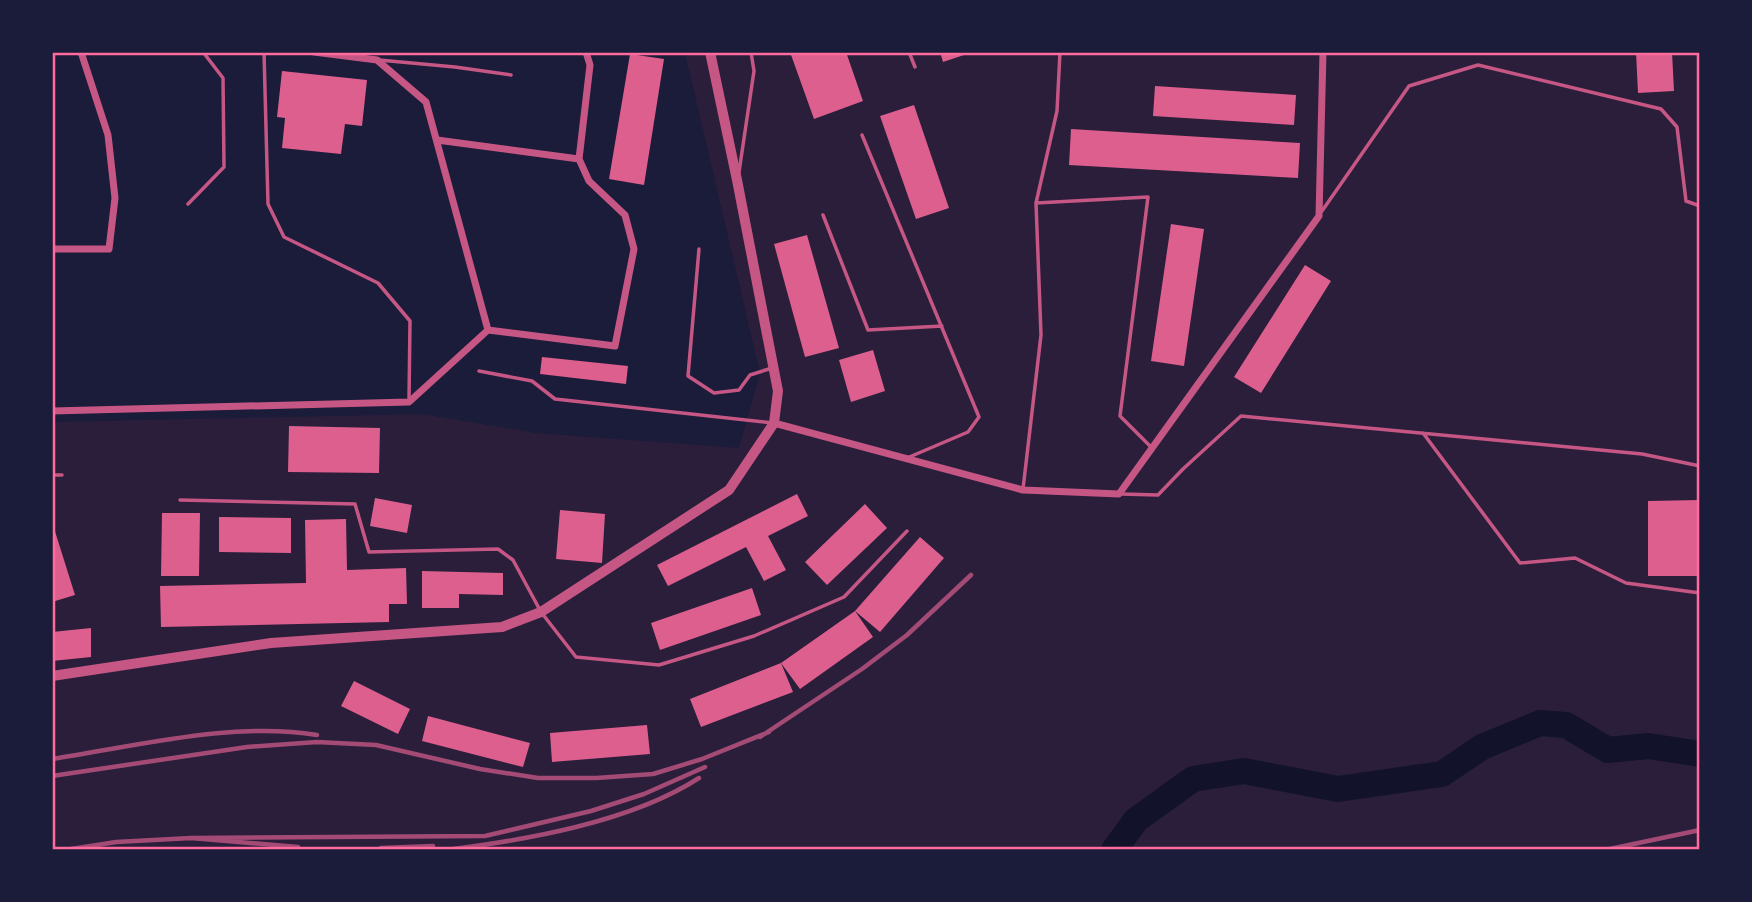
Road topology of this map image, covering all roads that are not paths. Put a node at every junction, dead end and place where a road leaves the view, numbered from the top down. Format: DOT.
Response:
graph roads {
  1 [pos="81,52"];
  2 [pos="203,52"];
  3 [pos="264,52"];
  4 [pos="314,52"];
  5 [pos="586,52"];
  6 [pos="710,52"];
  7 [pos="751,52"];
  8 [pos="909,52"];
  9 [pos="1060,52"];
  10 [pos="1324,52"];
  11 [pos="377,60"];
  12 [pos="915,68"];
  13 [pos="511,75"];
  14 [pos="862,135"];
  15 [pos="437,140"];
  16 [pos="579,159"];
  17 [pos="737,180"];
  18 [pos="1036,203"];
  19 [pos="188,204"];
  20 [pos="1699,206"];
  21 [pos="822,215"];
  22 [pos="1319,216"];
  23 [pos="52,249"];
  24 [pos="699,249"];
  25 [pos="942,326"];
  26 [pos="488,330"];
  27 [pos="775,368"];
  28 [pos="479,371"];
  29 [pos="409,402"];
  30 [pos="52,411"];
  31 [pos="774,423"];
  32 [pos="1423,433"];
  33 [pos="1152,448"];
  34 [pos="906,458"];
  35 [pos="1699,466"];
  36 [pos="52,475"];
  37 [pos="62,475"];
  38 [pos="1023,490"];
  39 [pos="1119,494"];
  40 [pos="180,500"];
  41 [pos="907,531"];
  42 [pos="1699,593"];
  43 [pos="541,612"];
  44 [pos="52,676"];
  1 -- 23 [label="street"];
  2 -- 19 [label="lane"];
  3 -- 29 [label="lane"];
  4 -- 11 [label="street"];
  5 -- 16 [label="street"];
  6 -- 17 [label="street"];
  7 -- 17 [label="lane"];
  8 -- 12 [label="lane"];
  9 -- 18 [label="lane"];
  10 -- 22 [label="street"];
  11 -- 13 [label="lane"];
  11 -- 15 [label="street"];
  14 -- 25 [label="lane"];
  15 -- 16 [label="street"];
  15 -- 26 [label="street"];
  16 -- 26 [label="street"];
  17 -- 27 [label="street"];
  18 -- 33 [label="lane"];
  18 -- 38 [label="lane"];
  20 -- 22 [label="lane"];
  21 -- 25 [label="lane"];
  22 -- 33 [label="street"];
  24 -- 27 [label="lane"];
  25 -- 34 [label="lane"];
  26 -- 29 [label="street"];
  27 -- 31 [label="street"];
  28 -- 31 [label="lane"];
  29 -- 30 [label="street"];
  31 -- 34 [label="street"];
  31 -- 43 [label="street"];
  32 -- 35 [label="lane"];
  32 -- 39 [label="lane"];
  32 -- 42 [label="lane"];
  33 -- 39 [label="street"];
  34 -- 38 [label="street"];
  36 -- 37 [label="lane"];
  38 -- 39 [label="street"];
  40 -- 43 [label="lane"];
  41 -- 43 [label="lane"];
  43 -- 44 [label="street"];
}
